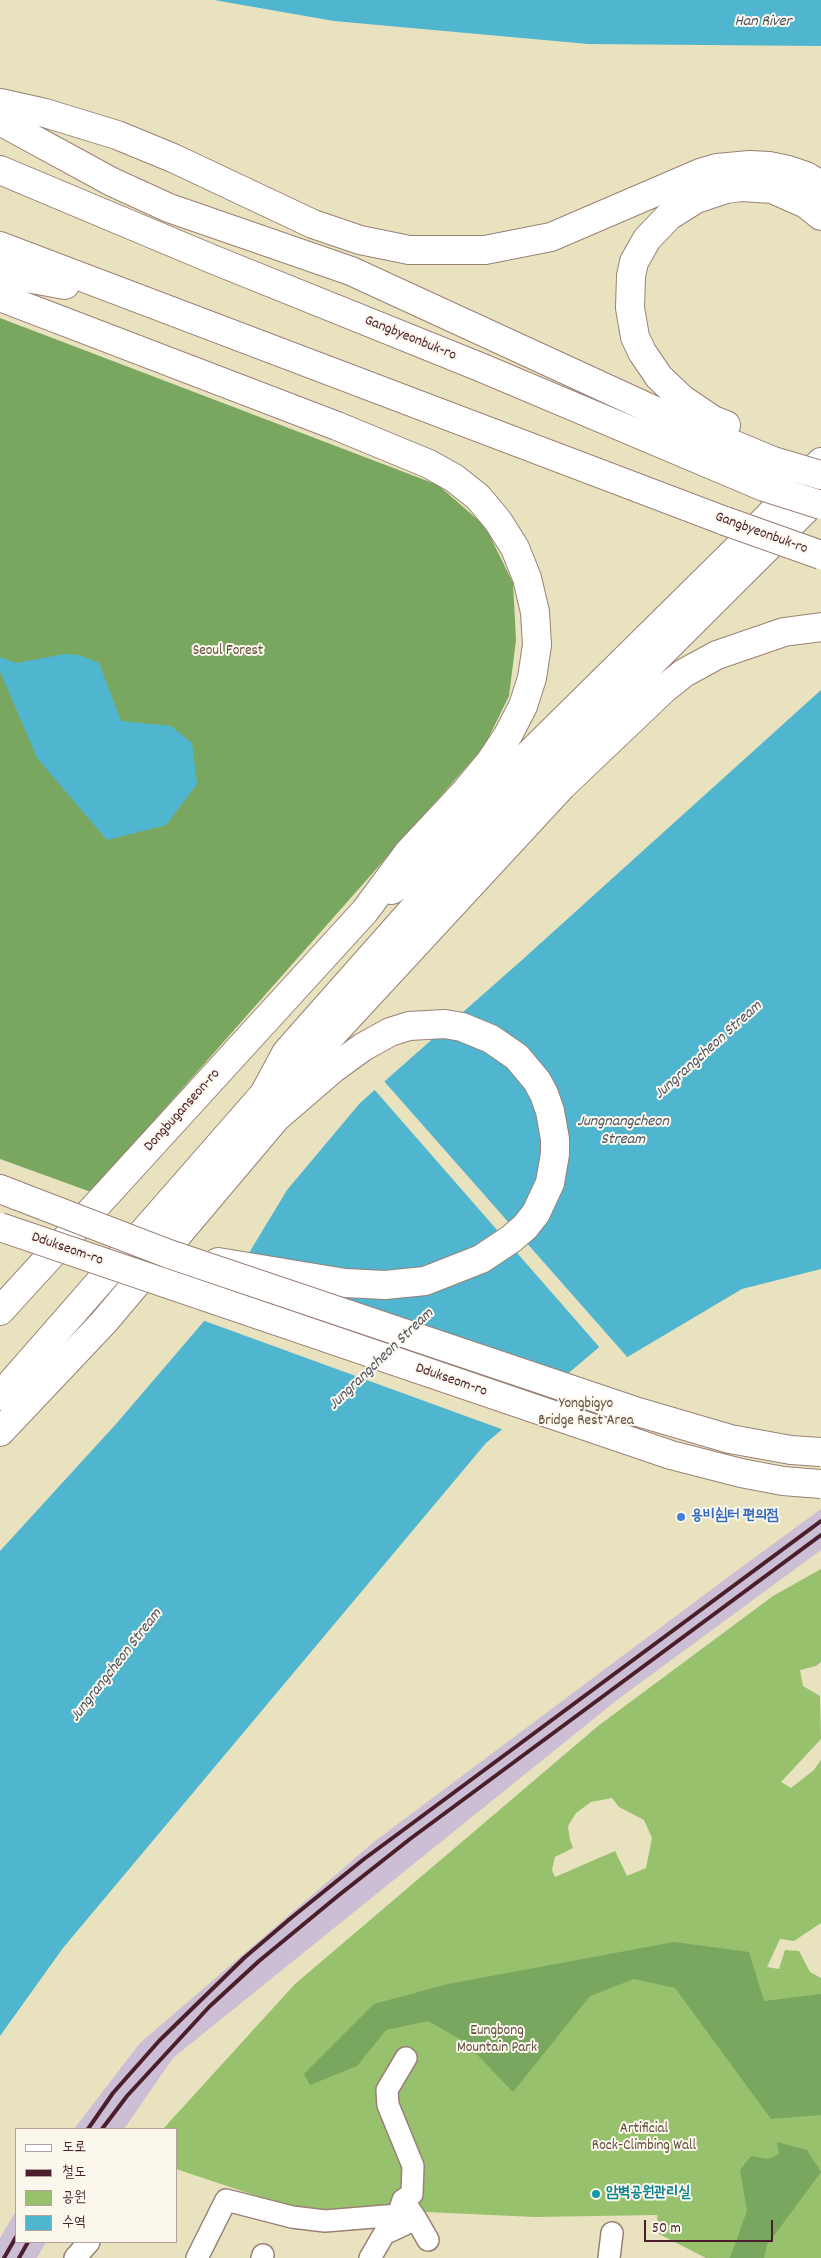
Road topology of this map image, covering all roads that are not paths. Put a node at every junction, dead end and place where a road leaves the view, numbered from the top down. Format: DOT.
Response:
graph roads {
  1 [pos="0,103"];
  2 [pos="0,121"];
  3 [pos="0,170"];
  4 [pos="821,185"];
  5 [pos="821,216"];
  6 [pos="0,246"];
  7 [pos="0,273"];
  8 [pos="127,296"];
  9 [pos="0,297"];
  10 [pos="776,454"];
  11 [pos="821,464"];
  12 [pos="821,475"];
  13 [pos="821,494"];
  14 [pos="821,505"];
  15 [pos="821,555"];
  16 [pos="821,627"];
  17 [pos="365,911"];
  18 [pos="264,1094"];
  19 [pos="9,1192"];
  20 [pos="0,1227"];
  21 [pos="169,1254"];
  22 [pos="0,1311"];
  23 [pos="0,1396"];
  24 [pos="0,1432"];
  25 [pos="821,1452"];
  26 [pos="821,1484"];
  27 [pos="406,2058"];
  28 [pos="403,2200"];
  29 [pos="416,2219"];
  30 [pos="612,2233"];
  31 [pos="428,2240"];
  32 [pos="88,2243"];
  33 [pos="75,2258"];
  34 [pos="196,2258"];
  35 [pos="370,2258"];
  36 [pos="608,2258"];
  1 -- 4 [label="main road"];
  2 -- 10 [label="main road"];
  3 -- 14 [label="main road, Gangbyeonbuk-ro, bridge"];
  5 -- 10 [label="main road"];
  6 -- 8 [label="main road, Gangbyeonbuk-ro"];
  7 -- 8 [label="main road"];
  8 -- 15 [label="main road, Gangbyeonbuk-ro, bridge"];
  9 -- 17 [label="main road"];
  10 -- 11 [label="main road"];
  10 -- 12 [label="main road, bridge"];
  11 -- 17 [label="main road"];
  13 -- 18 [label="main road"];
  16 -- 18 [label="main road"];
  17 -- 22 [label="main road, Dongbuganseon-ro"];
  18 -- 23 [label="main road"];
  19 -- 21 [label="main road, Ddukseom-ro, bridge"];
  20 -- 26 [label="main road, Ddukseom-ro, bridge"];
  21 -- 24 [label="main road, bridge"];
  21 -- 25 [label="main road, Ddukseom-ro, bridge"];
  27 -- 28 [label="street"];
  28 -- 29 [label="street"];
  28 -- 34 [label="street"];
  29 -- 31 [label="street"];
  29 -- 35 [label="street"];
  30 -- 36 [label="street"];
  32 -- 33 [label="street"];
}
